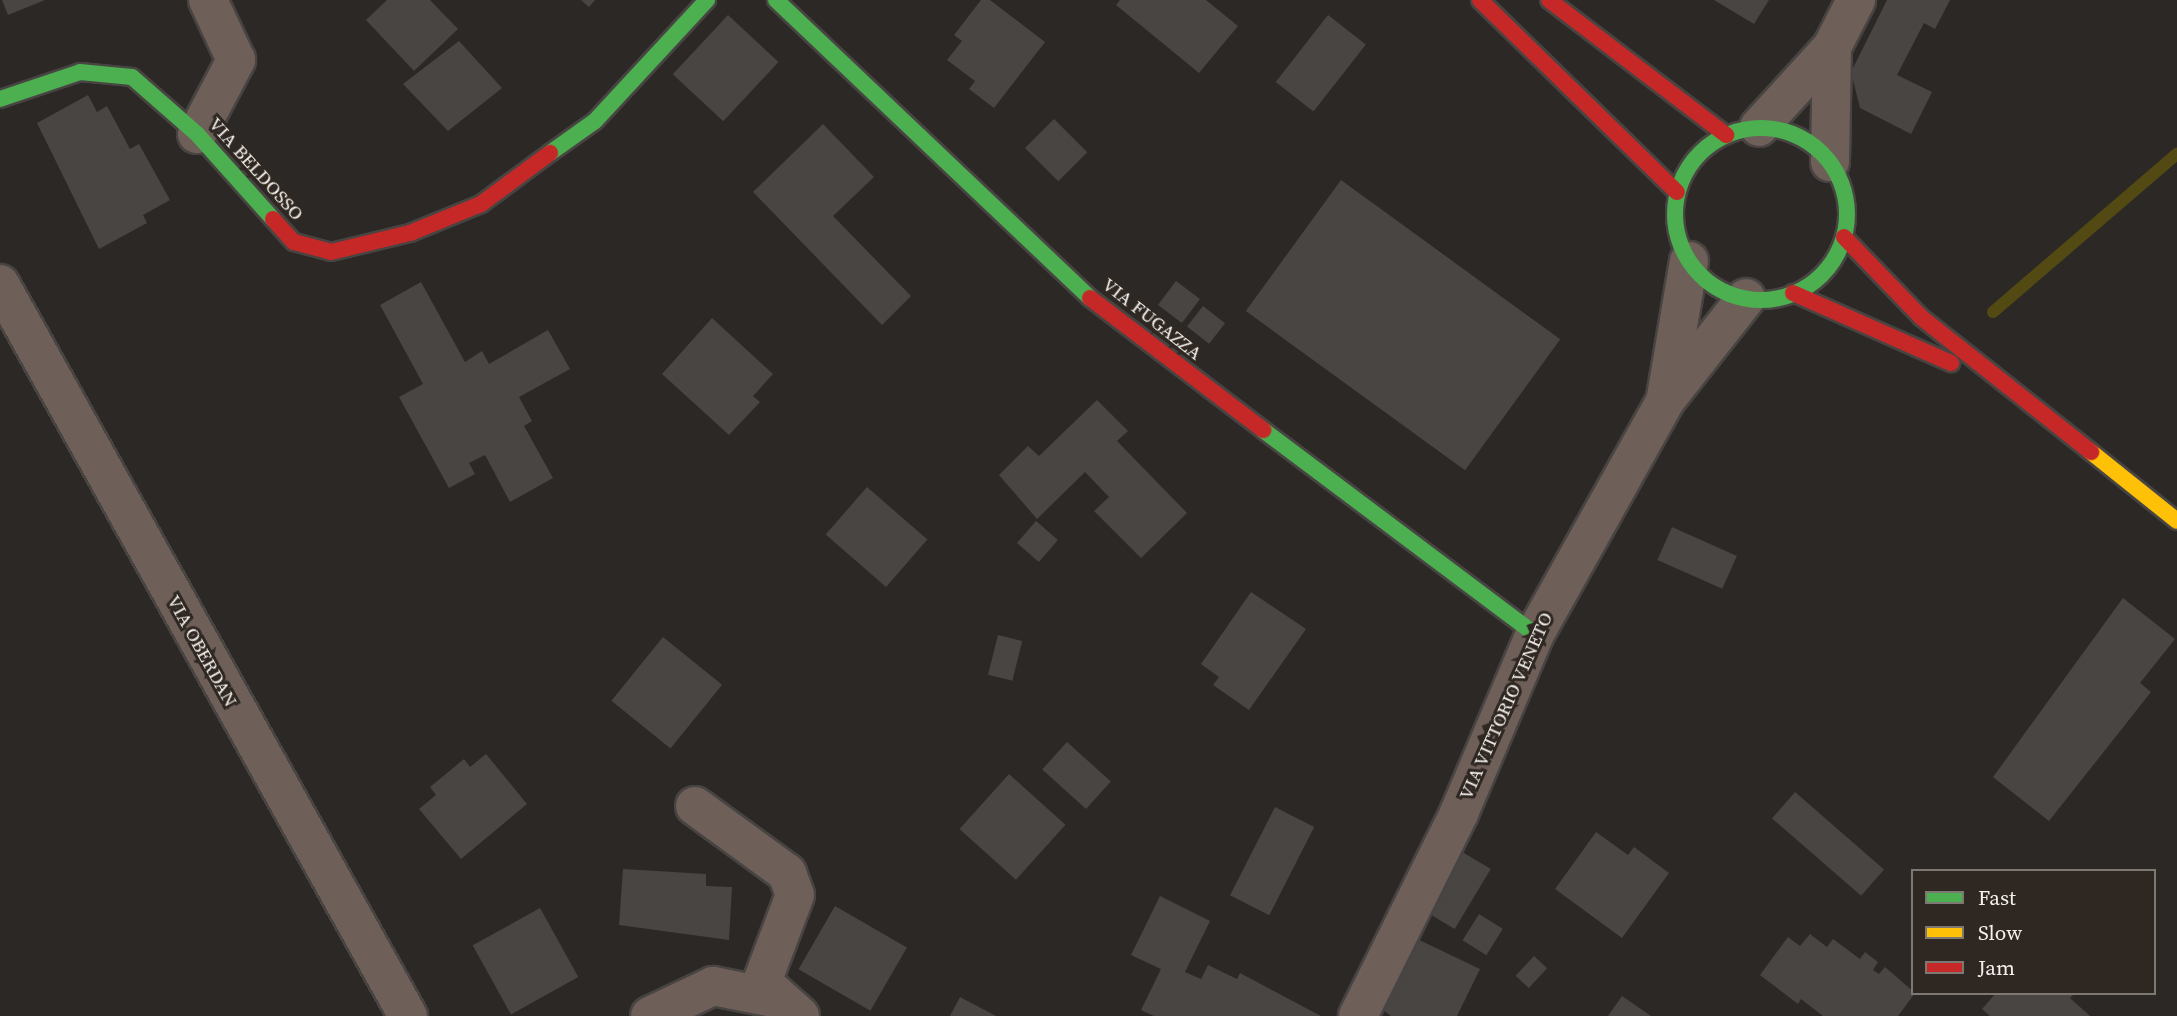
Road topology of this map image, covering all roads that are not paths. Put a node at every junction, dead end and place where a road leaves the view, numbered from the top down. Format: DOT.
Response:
graph roads {
  1 [pos="208,0"];
  2 [pos="707,0"];
  3 [pos="776,0"];
  4 [pos="1480,0"];
  5 [pos="1549,0"];
  6 [pos="1856,0"];
  7 [pos="1832,47"];
  8 [pos="0,99"];
  9 [pos="1743,131"];
  10 [pos="197,134"];
  11 [pos="1830,162"];
  12 [pos="1677,192"];
  13 [pos="1844,237"];
  14 [pos="1689,261"];
  15 [pos="0,284"];
  16 [pos="1793,293"];
  17 [pos="1746,298"];
  18 [pos="2020,400"];
  19 [pos="1665,401"];
  20 [pos="2177,522"];
  21 [pos="1535,634"];
  22 [pos="695,806"];
  23 [pos="789,1008"];
  24 [pos="408,1016"];
  25 [pos="650,1016"];
  26 [pos="1358,1016"];
  1 -- 10 [label="street"];
  2 -- 10 [label="street, VIA BELDOSSO"];
  3 -- 21 [label="street, VIA FUGAZZA"];
  4 -- 12 [label="street"];
  5 -- 9 [label="street"];
  6 -- 7 [label="street"];
  7 -- 9 [label="street"];
  7 -- 11 [label="street"];
  8 -- 10 [label="street, VIA BELDOSSO"];
  9 -- 11 [label="street"];
  9 -- 12 [label="street"];
  11 -- 13 [label="street"];
  12 -- 14 [label="street"];
  13 -- 16 [label="street"];
  13 -- 18 [label="street"];
  14 -- 17 [label="street"];
  14 -- 19 [label="street, VIA VITTORIO VENETO"];
  15 -- 24 [label="street, VIA OBERDAN"];
  16 -- 17 [label="street"];
  16 -- 18 [label="street"];
  17 -- 19 [label="street, VIA VITTORIO VENETO"];
  18 -- 20 [label="street"];
  19 -- 21 [label="street, VIA VITTORIO VENETO"];
  21 -- 26 [label="street, VIA VITTORIO VENETO"];
  22 -- 23 [label="street"];
  23 -- 25 [label="street"];
}
